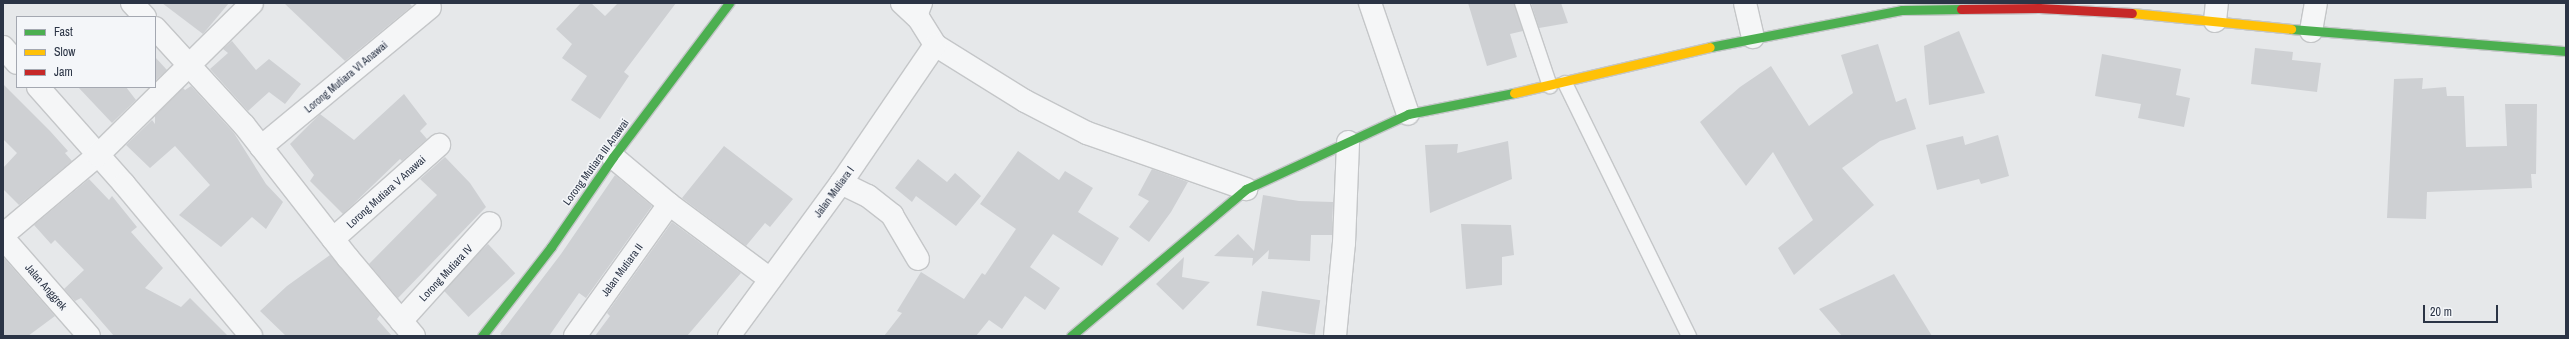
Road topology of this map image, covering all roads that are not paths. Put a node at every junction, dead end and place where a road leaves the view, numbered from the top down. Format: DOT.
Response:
graph roads {
  1 [pos="132,3"];
  2 [pos="252,3"];
  3 [pos="729,3"];
  4 [pos="902,3"];
  5 [pos="1370,3"];
  6 [pos="1522,3"];
  7 [pos="1745,3"];
  8 [pos="2316,3"];
  9 [pos="1901,6"];
  10 [pos="2039,6"];
  11 [pos="430,7"];
  12 [pos="2132,8"];
  13 [pos="922,11"];
  14 [pos="2216,12"];
  15 [pos="144,16"];
  16 [pos="156,29"];
  17 [pos="2311,31"];
  18 [pos="1753,37"];
  19 [pos="935,45"];
  20 [pos="3,47"];
  21 [pos="2566,50"];
  22 [pos="16,62"];
  23 [pos="190,67"];
  24 [pos="1565,83"];
  25 [pos="1550,86"];
  26 [pos="39,88"];
  27 [pos="1408,114"];
  28 [pos="1348,142"];
  29 [pos="439,145"];
  30 [pos="261,147"];
  31 [pos="98,155"];
  32 [pos="613,157"];
  33 [pos="841,183"];
  34 [pos="1246,189"];
  35 [pos="669,204"];
  36 [pos="490,224"];
  37 [pos="3,237"];
  38 [pos="333,239"];
  39 [pos="918,259"];
  40 [pos="770,279"];
  41 [pos="408,328"];
  42 [pos="78,332"];
  43 [pos="251,336"];
  44 [pos="482,336"];
  45 [pos="575,336"];
  46 [pos="729,336"];
  47 [pos="1071,336"];
  48 [pos="1335,336"];
  49 [pos="1689,336"];
  1 -- 15 [label="street"];
  2 -- 23 [label="street"];
  3 -- 32 [label="street, Lorong Mutiara III Anawai"];
  4 -- 13 [label="street"];
  5 -- 27 [label="street"];
  6 -- 25 [label="lane"];
  7 -- 18 [label="street"];
  8 -- 17 [label="street"];
  9 -- 10 [label="street"];
  9 -- 18 [label="street"];
  10 -- 12 [label="street"];
  11 -- 30 [label="street, Lorong Mutiara VI Anawai"];
  12 -- 14 [label="street"];
  13 -- 19 [label="street"];
  14 -- 17 [label="street"];
  16 -- 23 [label="street"];
  17 -- 21 [label="street"];
  18 -- 24 [label="street"];
  19 -- 33 [label="street, Jalan Mutiara I"];
  19 -- 34 [label="street"];
  20 -- 22 [label="street"];
  23 -- 30 [label="street"];
  23 -- 31 [label="street"];
  24 -- 25 [label="street"];
  24 -- 49 [label="lane"];
  25 -- 27 [label="street"];
  26 -- 31 [label="street"];
  27 -- 28 [label="street"];
  28 -- 34 [label="street"];
  28 -- 48 [label="street"];
  29 -- 38 [label="street, Lorong Mutiara V Anawai"];
  30 -- 38 [label="street"];
  31 -- 37 [label="street"];
  31 -- 43 [label="street"];
  32 -- 35 [label="street"];
  32 -- 44 [label="street, Lorong Mutiara III Anawai"];
  33 -- 39 [label="street"];
  33 -- 40 [label="street, Jalan Mutiara I"];
  34 -- 47 [label="street"];
  35 -- 40 [label="street"];
  35 -- 45 [label="street, Jalan Mutiara II"];
  36 -- 41 [label="street, Lorong Mutiara IV"];
  37 -- 42 [label="street, Jalan Anggrek"];
  38 -- 41 [label="street"];
  40 -- 46 [label="street, Jalan Mutiara I"];
}
